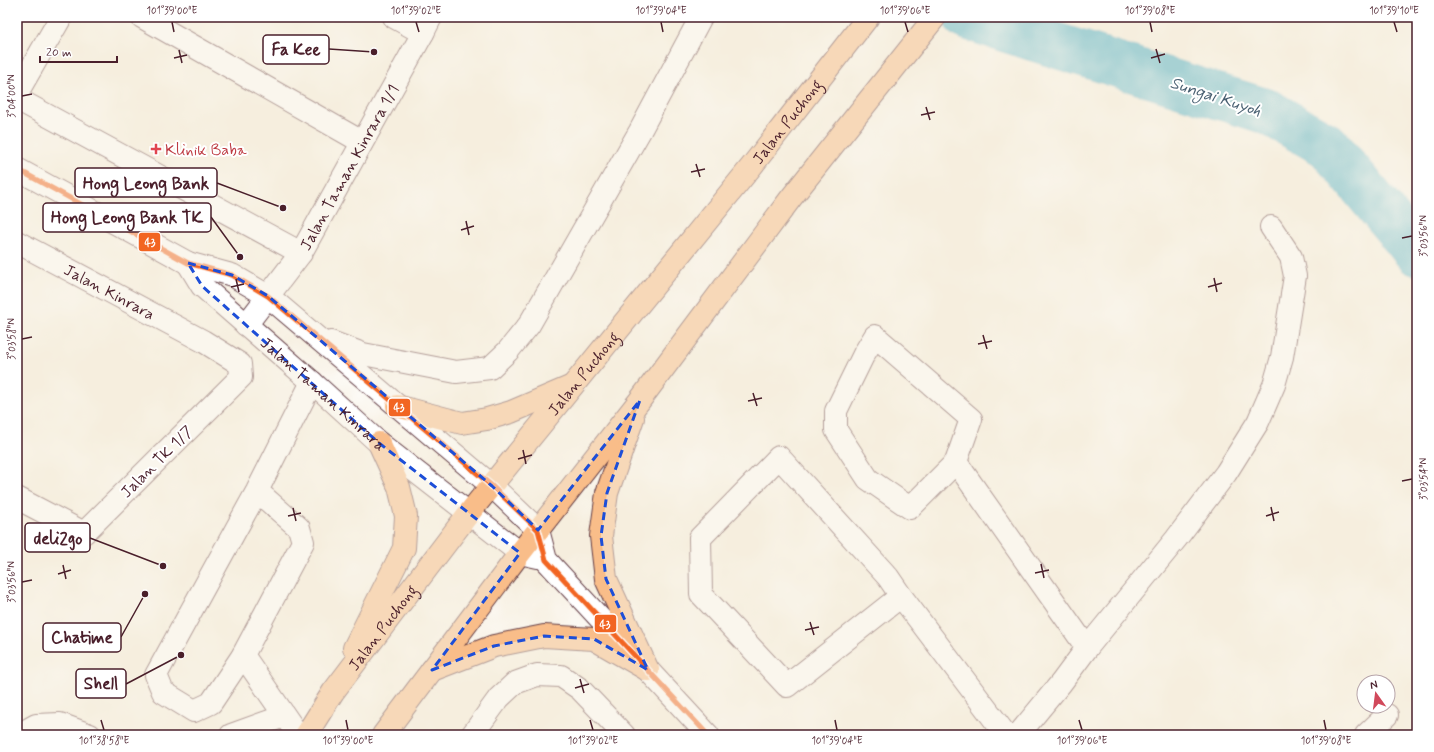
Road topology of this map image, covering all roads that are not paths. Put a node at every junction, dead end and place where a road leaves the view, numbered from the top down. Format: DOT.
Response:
graph roads {
  1 [pos="61,17"];
  2 [pos="142,17"];
  3 [pos="394,17"];
  4 [pos="701,17"];
  5 [pos="868,17"];
  6 [pos="934,17"];
  7 [pos="427,25"];
  8 [pos="17,93"];
  9 [pos="17,99"];
  10 [pos="362,142"];
  11 [pos="17,169"];
  12 [pos="1271,227"];
  13 [pos="17,242"];
  14 [pos="301,253"];
  15 [pos="188,263"];
  16 [pos="268,296"];
  17 [pos="246,325"];
  18 [pos="313,334"];
  19 [pos="203,341"];
  20 [pos="312,382"];
  21 [pos="575,384"];
  22 [pos="640,400"];
  23 [pos="398,406"];
  24 [pos="379,443"];
  25 [pos="956,462"];
  26 [pos="492,486"];
  27 [pos="257,491"];
  28 [pos="17,498"];
  29 [pos="469,513"];
  30 [pos="538,530"];
  31 [pos="520,553"];
  32 [pos="546,560"];
  33 [pos="901,596"];
  34 [pos="1087,648"];
  35 [pos="243,655"];
  36 [pos="432,670"];
  37 [pos="648,670"];
  38 [pos="333,692"];
  39 [pos="1387,715"];
  40 [pos="284,716"];
  41 [pos="18,735"];
  42 [pos="90,735"];
  43 [pos="231,735"];
  44 [pos="298,735"];
  45 [pos="306,735"];
  46 [pos="383,735"];
  47 [pos="472,735"];
  48 [pos="624,735"];
  49 [pos="708,735"];
  50 [pos="1006,735"];
  51 [pos="1018,735"];
  52 [pos="1366,735"];
  1 -- 8 [label="street"];
  2 -- 10 [label="street"];
  3 -- 7 [label="street"];
  4 -- 18 [label="street"];
  5 -- 21 [label="main road, Jalan Puchong"];
  6 -- 22 [label="main road"];
  7 -- 10 [label="street, Jalan Taman Kinrara 1/1"];
  9 -- 14 [label="street"];
  10 -- 14 [label="street, Jalan Taman Kinrara 1/1"];
  11 -- 15 [label="street, Jalan Taman Kinrara"];
  12 -- 34 [label="street"];
  13 -- 19 [label="street, Jalan Kinrara"];
  14 -- 16 [label="street, Jalan Taman Kinrara 1/1"];
  15 -- 16 [label="street, Jalan Taman Kinrara"];
  15 -- 17 [label="street, Jalan Taman Kinrara"];
  16 -- 17 [label="street, Jalan Taman Kinrara 1/1"];
  16 -- 18 [label="street, Jalan Taman Kinrara"];
  17 -- 20 [label="street, Jalan Taman Kinrara"];
  18 -- 23 [label="street, Jalan Taman Kinrara"];
  19 -- 28 [label="street, Jalan TK 1/7"];
  20 -- 24 [label="street, Jalan Taman Kinrara"];
  20 -- 27 [label="street"];
  21 -- 23 [label="main road"];
  21 -- 26 [label="main road, Jalan Puchong"];
  22 -- 30 [label="main road"];
  22 -- 37 [label="main road"];
  23 -- 26 [label="street, Jalan Taman Kinrara"];
  24 -- 29 [label="street, Jalan Taman Kinrara"];
  24 -- 38 [label="main road"];
  25 -- 25 [label="street"];
  25 -- 34 [label="street"];
  26 -- 29 [label="main road, Jalan Puchong"];
  26 -- 30 [label="street, Jalan Taman Kinrara"];
  27 -- 35 [label="street"];
  27 -- 35 [label="street"];
  29 -- 31 [label="street, Jalan Taman Kinrara"];
  29 -- 38 [label="main road, Jalan Puchong"];
  30 -- 31 [label="main road"];
  30 -- 32 [label="street"];
  31 -- 32 [label="street"];
  31 -- 36 [label="main road"];
  32 -- 37 [label="street"];
  33 -- 33 [label="street"];
  33 -- 50 [label="street"];
  34 -- 51 [label="street"];
  35 -- 40 [label="street"];
  36 -- 37 [label="main road"];
  36 -- 46 [label="main road"];
  37 -- 49 [label="street"];
  38 -- 45 [label="main road, Jalan Puchong"];
  39 -- 52 [label="street"];
  40 -- 43 [label="street"];
  40 -- 44 [label="street"];
  41 -- 42 [label="street"];
  47 -- 48 [label="street"];
}
